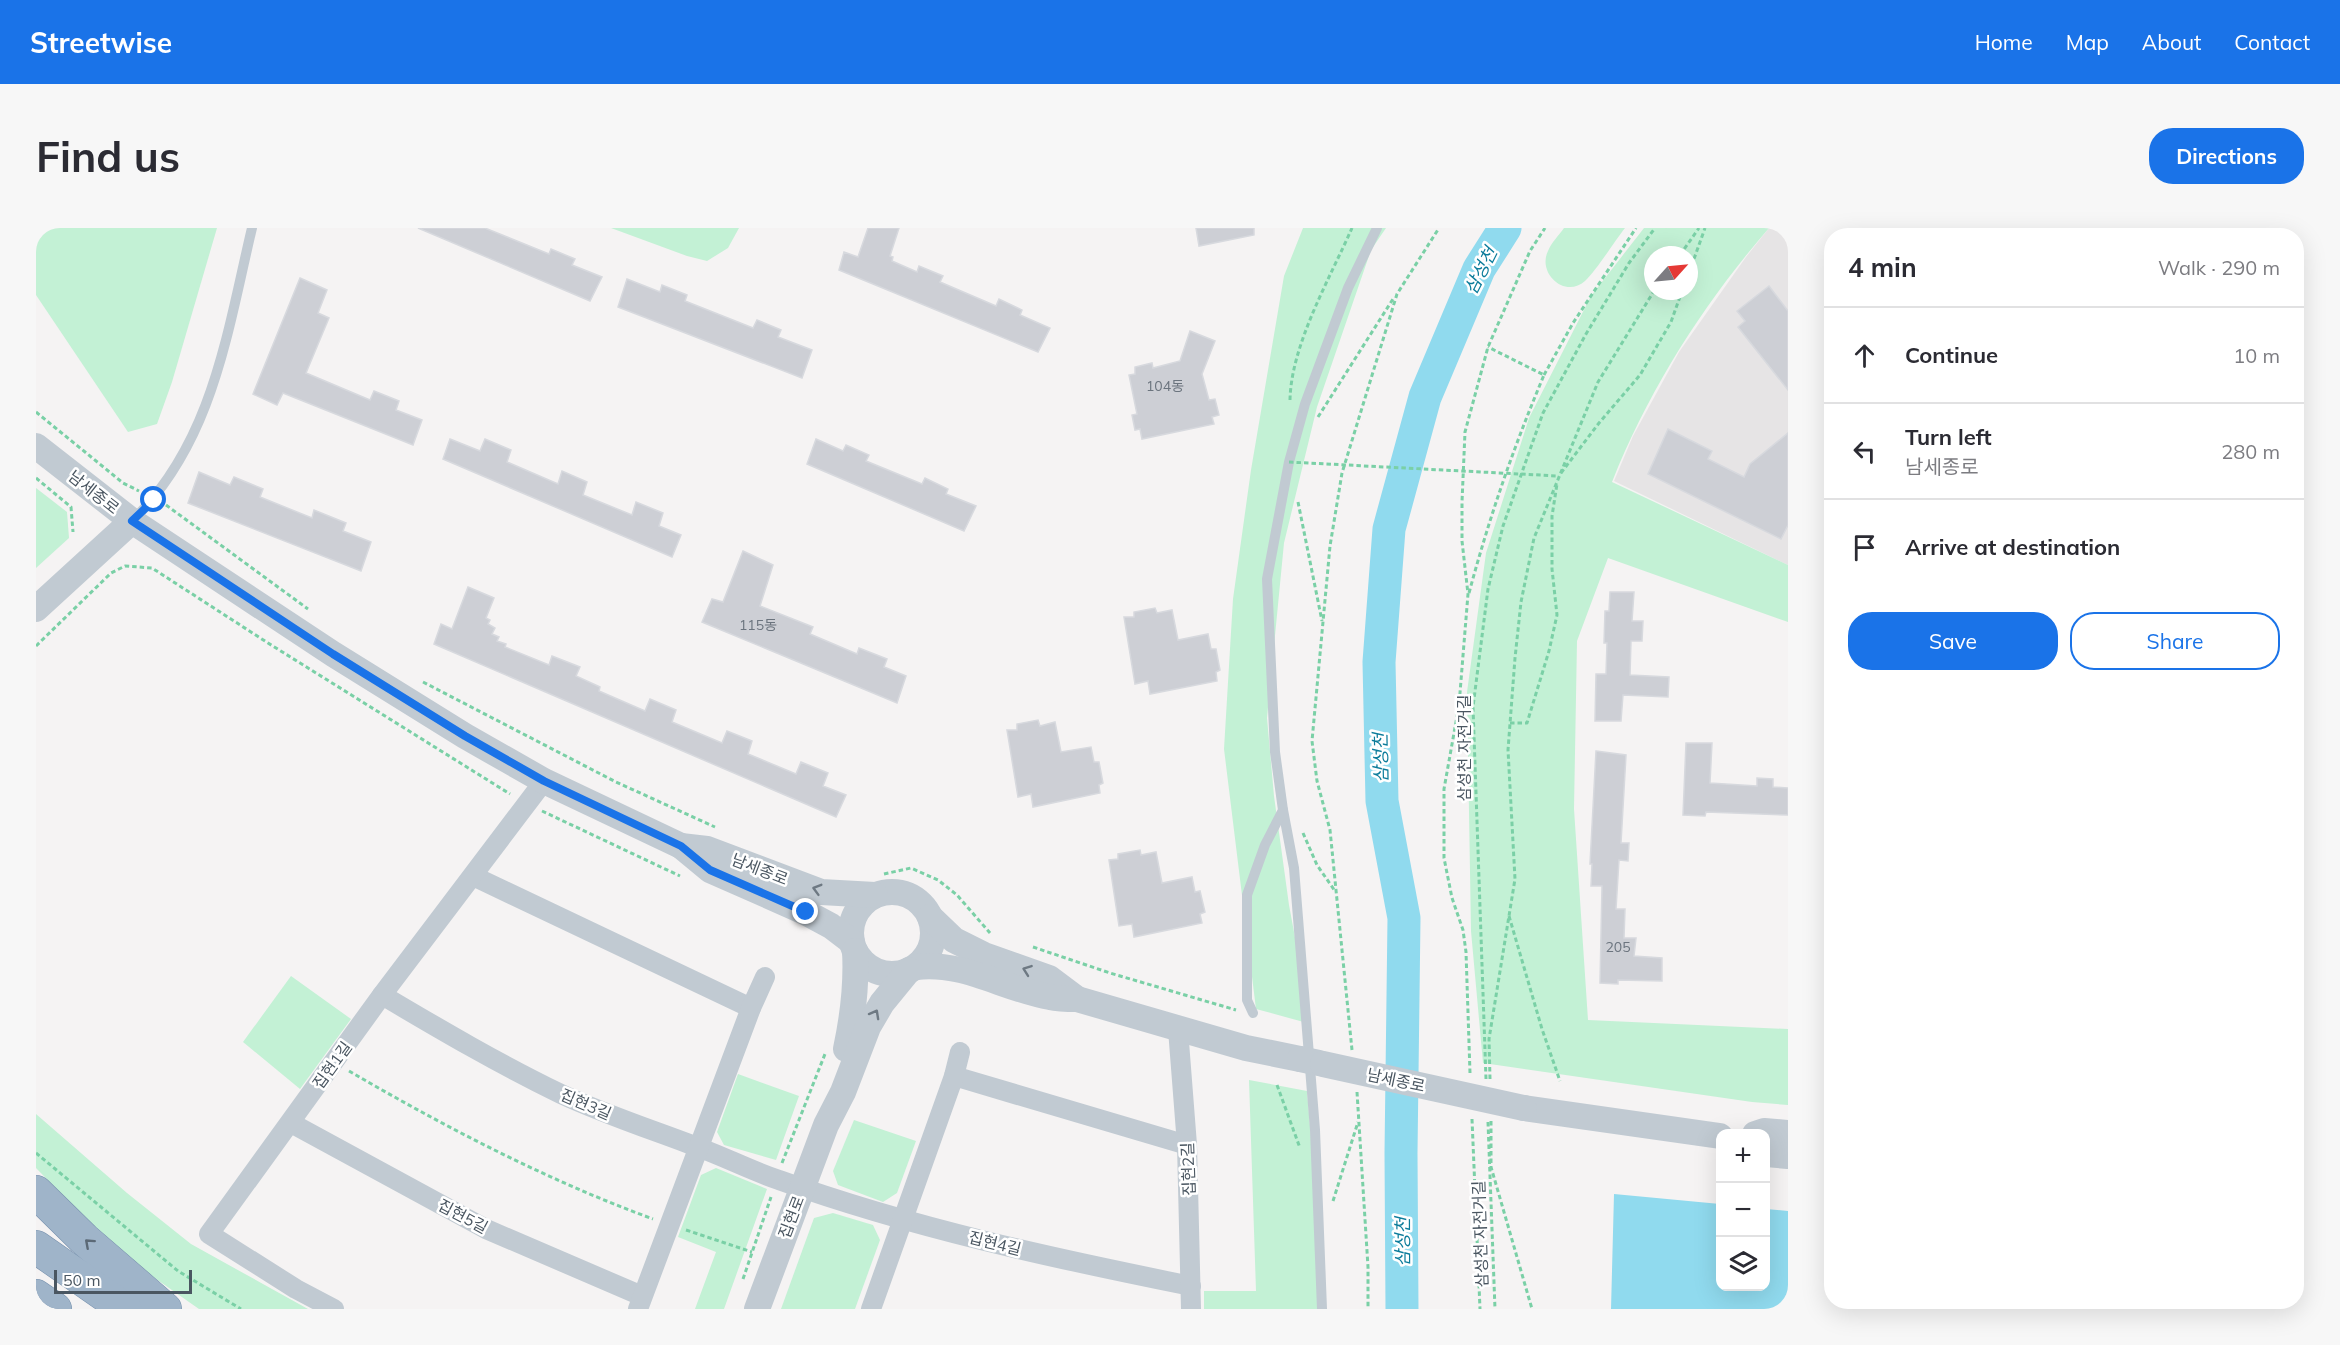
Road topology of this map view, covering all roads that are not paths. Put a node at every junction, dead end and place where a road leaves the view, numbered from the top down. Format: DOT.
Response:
graph roads {
  1 [pos="252,228"];
  2 [pos="1377,228"];
  3 [pos="36,446"];
  4 [pos="132,521"];
  5 [pos="36,609"];
  6 [pos="544,781"];
  7 [pos="1283,810"];
  8 [pos="681,846"];
  9 [pos="473,876"];
  10 [pos="877,885"];
  11 [pos="930,917"];
  12 [pos="853,947"];
  13 [pos="912,969"];
  14 [pos="765,977"];
  15 [pos="382,995"];
  16 [pos="1077,999"];
  17 [pos="751,1008"];
  18 [pos="1252,1013"];
  19 [pos="1178,1029"];
  20 [pos="960,1052"];
  21 [pos="954,1076"];
  22 [pos="291,1123"];
  23 [pos="826,1125"];
  24 [pos="1770,1131"];
  25 [pos="1788,1132"];
  26 [pos="1716,1135"];
  27 [pos="1187,1144"];
  28 [pos="699,1147"];
  29 [pos="1770,1154"];
  30 [pos="1788,1156"];
  31 [pos="802,1188"];
  32 [pos="36,1192"];
  33 [pos="903,1220"];
  34 [pos="36,1247"];
  35 [pos="1191,1286"];
  36 [pos="36,1296"];
  37 [pos="640,1303"];
  38 [pos="56,1309"];
  39 [pos="124,1309"];
  40 [pos="165,1309"];
  41 [pos="334,1309"];
  42 [pos="757,1309"];
  43 [pos="871,1309"];
  44 [pos="1191,1309"];
  45 [pos="1322,1309"];
  1 -- 4 [label="lane"];
  2 -- 7 [label="lane"];
  3 -- 4 [label="street, 남세종로"];
  4 -- 5 [label="street"];
  4 -- 6 [label="street, 남세종로"];
  6 -- 8 [label="street, 남세종로"];
  6 -- 9 [label="street, 집현1길"];
  7 -- 18 [label="lane"];
  7 -- 45 [label="lane"];
  10 -- 8 [label="street, 남세종로, one-way"];
  8 -- 12 [label="street, 남세종로"];
  9 -- 15 [label="street, 집현1길"];
  9 -- 17 [label="street"];
  10 -- 11 [label="street"];
  10 -- 12 [label="street"];
  11 -- 13 [label="street"];
  16 -- 11 [label="street, 남세종로, one-way"];
  12 -- 13 [label="street"];
  12 -- 23 [label="street, 집현로"];
  13 -- 16 [label="street, 남세종로"];
  23 -- 13 [label="street, 집현로, one-way"];
  14 -- 17 [label="street"];
  15 -- 22 [label="street, 집현1길"];
  15 -- 28 [label="street, 집현3길"];
  16 -- 19 [label="street, 남세종로"];
  17 -- 28 [label="street"];
  19 -- 26 [label="street, 남세종로, bridge"];
  19 -- 27 [label="street, 집현2길"];
  20 -- 21 [label="street"];
  21 -- 27 [label="street"];
  21 -- 33 [label="street"];
  22 -- 37 [label="street, 집현5길"];
  22 -- 41 [label="street, 집현1길"];
  23 -- 31 [label="street, 집현로"];
  24 -- 25 [label="street"];
  27 -- 35 [label="street, 집현2길"];
  28 -- 31 [label="street, 집현3길"];
  28 -- 37 [label="street"];
  29 -- 30 [label="street"];
  31 -- 33 [label="street, 집현4길"];
  31 -- 42 [label="street, 집현로"];
  40 -- 32 [label="highway, one-way"];
  33 -- 35 [label="street, 집현4길"];
  33 -- 43 [label="street"];
  34 -- 39 [label="highway"];
  35 -- 44 [label="street, 집현2길"];
  36 -- 38 [label="highway"];
}
